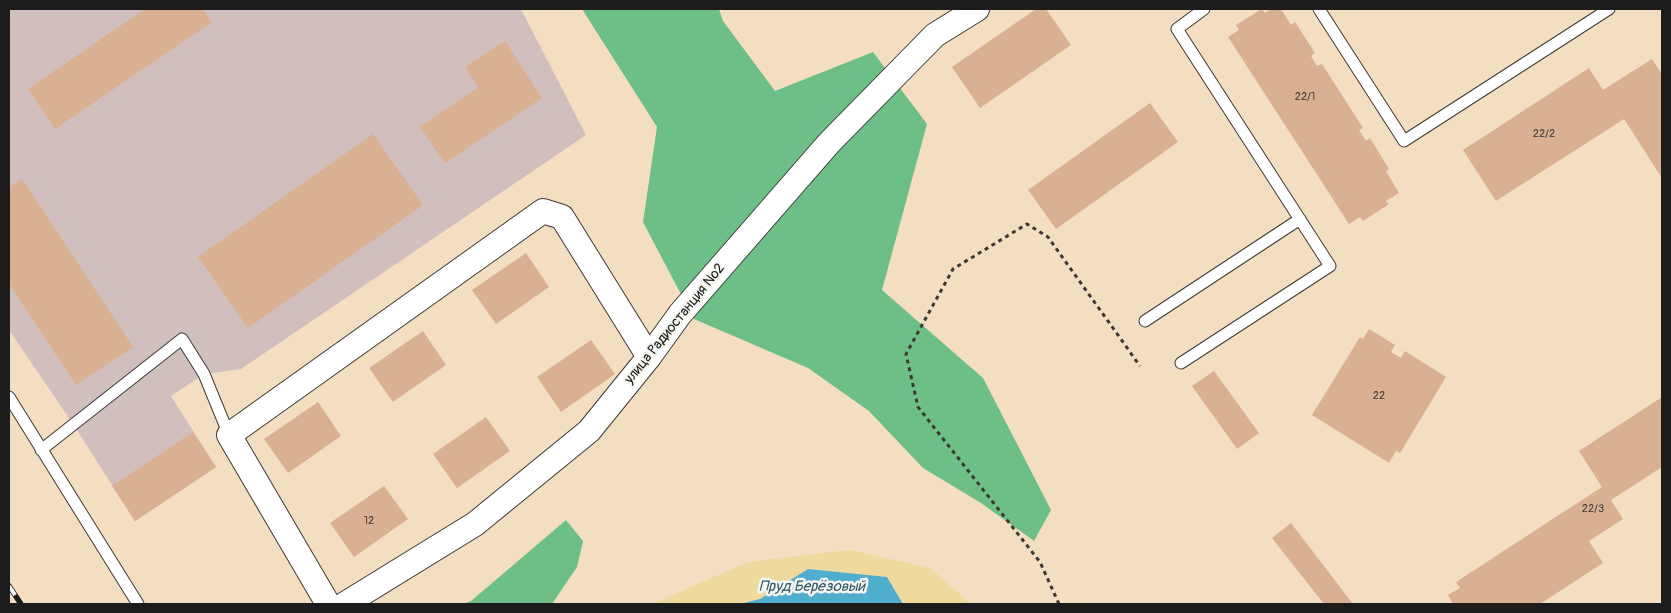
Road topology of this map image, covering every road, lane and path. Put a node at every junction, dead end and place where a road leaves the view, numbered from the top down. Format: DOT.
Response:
graph roads {
  1 [pos="977,9"];
  2 [pos="1204,9"];
  3 [pos="1319,9"];
  4 [pos="1609,9"];
  5 [pos="1300,219"];
  6 [pos="1145,321"];
  7 [pos="649,357"];
  8 [pos="1182,363"];
  9 [pos="1140,366"];
  10 [pos="9,397"];
  11 [pos="229,435"];
  12 [pos="41,450"];
  13 [pos="138,604"];
  14 [pos="328,604"];
  15 [pos="345,604"];
  16 [pos="1059,604"];
  1 -- 7 [label="street, улица Радиостанция №2"];
  2 -- 5 [label="lane"];
  3 -- 4 [label="lane"];
  5 -- 6 [label="lane"];
  5 -- 8 [label="lane"];
  7 -- 11 [label="street"];
  7 -- 15 [label="street, улица Радиостанция №2"];
  9 -- 16 [label="path"];
  10 -- 12 [label="lane"];
  11 -- 12 [label="lane"];
  11 -- 14 [label="street"];
  12 -- 13 [label="lane"];
}
